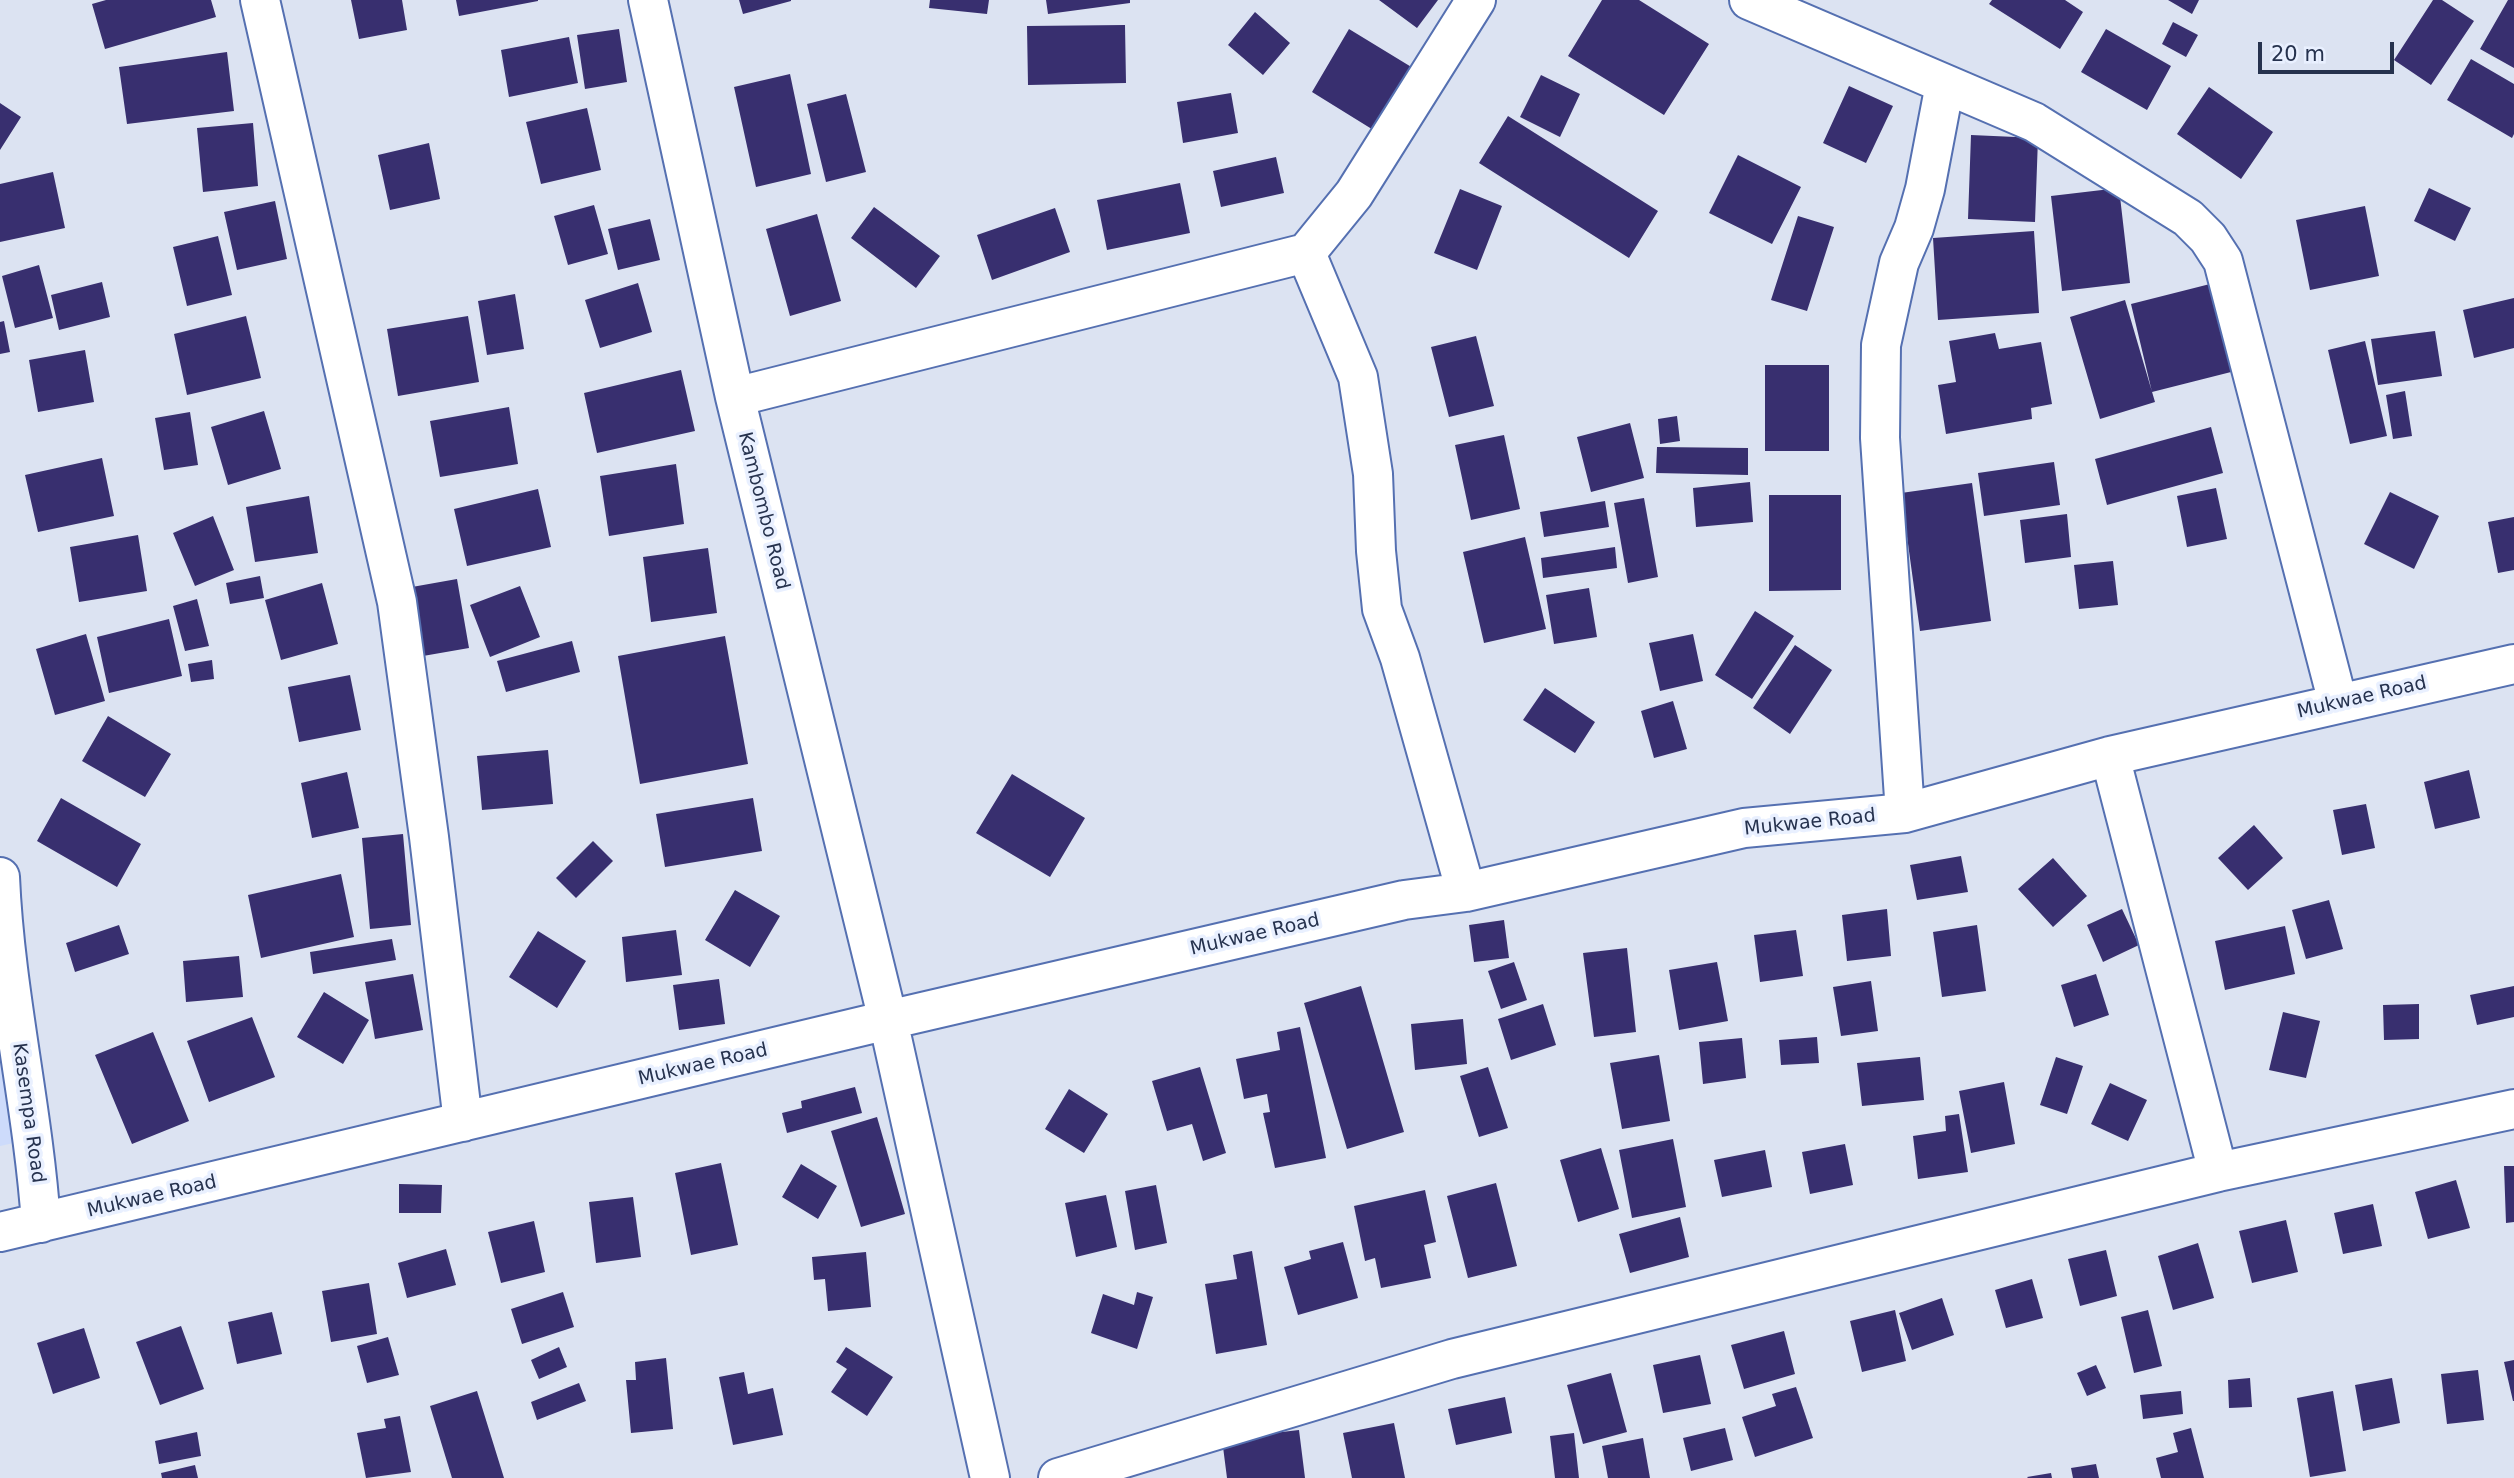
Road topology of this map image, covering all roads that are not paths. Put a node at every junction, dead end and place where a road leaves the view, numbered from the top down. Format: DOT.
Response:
graph roads {
  1 [pos="260,0"];
  2 [pos="648,0"];
  3 [pos="1476,0"];
  4 [pos="1749,0"];
  5 [pos="1945,85"];
  6 [pos="1306,253"];
  7 [pos="736,397"];
  8 [pos="2514,664"];
  9 [pos="2338,703"];
  10 [pos="2110,756"];
  11 [pos="1905,813"];
  12 [pos="0,877"];
  13 [pos="1466,892"];
  14 [pos="887,1020"];
  15 [pos="2514,1110"];
  16 [pos="463,1122"];
  17 [pos="2218,1172"];
  18 [pos="41,1223"];
  19 [pos="0,1232"];
  20 [pos="990,1478"];
  21 [pos="1058,1478"];
  1 -- 16 [label="street"];
  2 -- 7 [label="street, Kambombo Road"];
  3 -- 6 [label="street"];
  4 -- 5 [label="street"];
  5 -- 9 [label="street"];
  5 -- 11 [label="street"];
  6 -- 7 [label="street"];
  6 -- 13 [label="street"];
  7 -- 14 [label="street, Kambombo Road"];
  8 -- 9 [label="street, Mukwae Road"];
  9 -- 10 [label="street, Mukwae Road"];
  10 -- 11 [label="street, Mukwae Road"];
  10 -- 17 [label="street"];
  11 -- 13 [label="street, Mukwae Road"];
  12 -- 18 [label="street, Kasempa Road"];
  13 -- 14 [label="street, Mukwae Road"];
  14 -- 16 [label="street, Mukwae Road"];
  14 -- 20 [label="street, Kambombo Road"];
  15 -- 17 [label="street"];
  16 -- 18 [label="street, Mukwae Road"];
  17 -- 21 [label="street"];
  18 -- 19 [label="street, Mukwae Road"];
}
